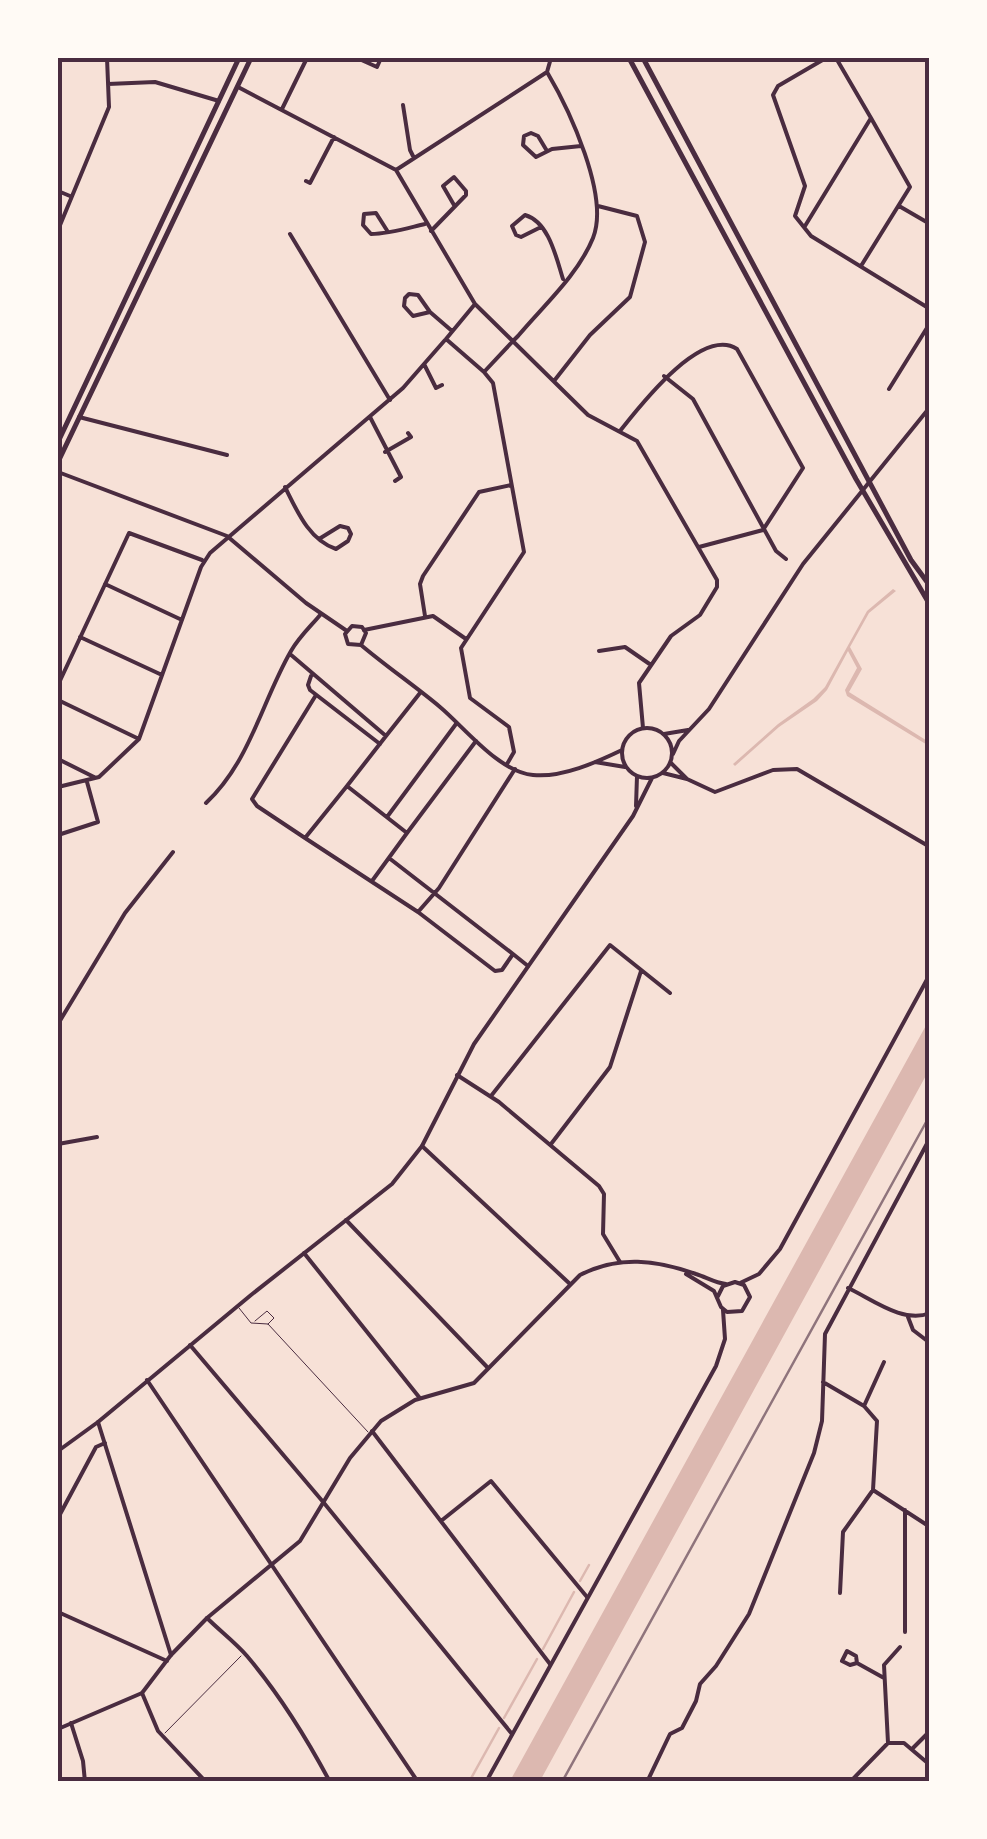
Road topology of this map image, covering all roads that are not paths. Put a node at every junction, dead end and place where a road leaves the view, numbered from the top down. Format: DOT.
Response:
graph roads {
  1 [pos="107,58"];
  2 [pos="239,58"];
  3 [pos="251,58"];
  4 [pos="308,58"];
  5 [pos="357,58"];
  6 [pos="382,58"];
  7 [pos="551,58"];
  8 [pos="630,58"];
  9 [pos="643,58"];
  10 [pos="826,58"];
  11 [pos="836,58"];
  12 [pos="547,72"];
  13 [pos="108,84"];
  14 [pos="238,87"];
  15 [pos="219,101"];
  16 [pos="403,105"];
  17 [pos="282,109"];
  18 [pos="871,118"];
  19 [pos="334,137"];
  20 [pos="580,146"];
  21 [pos="547,151"];
  22 [pos="414,158"];
  23 [pos="396,170"];
  24 [pos="306,181"];
  25 [pos="58,191"];
  26 [pos="70,196"];
  27 [pos="454,205"];
  28 [pos="598,206"];
  29 [pos="899,206"];
  30 [pos="426,224"];
  31 [pos="930,224"];
  32 [pos="805,226"];
  33 [pos="541,227"];
  34 [pos="58,230"];
  35 [pos="431,231"];
  36 [pos="388,232"];
  37 [pos="290,234"];
  38 [pos="861,266"];
  39 [pos="564,281"];
  40 [pos="476,304"];
  41 [pos="930,309"];
  42 [pos="430,312"];
  43 [pos="930,323"];
  44 [pos="452,331"];
  45 [pos="446,339"];
  46 [pos="514,340"];
  47 [pos="424,364"];
  48 [pos="484,372"];
  49 [pos="664,376"];
  50 [pos="554,381"];
  51 [pos="442,385"];
  52 [pos="889,389"];
  53 [pos="390,400"];
  54 [pos="930,407"];
  55 [pos="370,416"];
  56 [pos="79,417"];
  57 [pos="620,430"];
  58 [pos="408,433"];
  59 [pos="58,442"];
  60 [pos="385,452"];
  61 [pos="227,454"];
  62 [pos="58,462"];
  63 [pos="58,472"];
  64 [pos="394,480"];
  65 [pos="512,484"];
  66 [pos="285,487"];
  67 [pos="763,530"];
  68 [pos="227,536"];
  69 [pos="319,539"];
  70 [pos="699,546"];
  71 [pos="786,559"];
  72 [pos="204,561"];
  73 [pos="106,584"];
  74 [pos="930,586"];
  75 [pos="930,605"];
  76 [pos="321,614"];
  77 [pos="425,616"];
  78 [pos="182,620"];
  79 [pos="364,630"];
  80 [pos="347,631"];
  81 [pos="80,637"];
  82 [pos="466,639"];
  83 [pos="361,645"];
  84 [pos="599,651"];
  85 [pos="290,654"];
  86 [pos="651,666"];
  87 [pos="58,667"];
  88 [pos="65,669"];
  89 [pos="162,675"];
  90 [pos="311,676"];
  91 [pos="58,685"];
  92 [pos="420,694"];
  93 [pos="316,695"];
  94 [pos="58,700"];
  95 [pos="456,724"];
  96 [pos="643,728"];
  97 [pos="688,730"];
  98 [pos="664,734"];
  99 [pos="386,736"];
  100 [pos="139,739"];
  101 [pos="476,740"];
  102 [pos="380,744"];
  103 [pos="622,750"];
  104 [pos="673,754"];
  105 [pos="58,759"];
  106 [pos="595,762"];
  107 [pos="670,763"];
  108 [pos="508,764"];
  109 [pos="626,767"];
  110 [pos="515,769"];
  111 [pos="663,773"];
  112 [pos="637,776"];
  113 [pos="96,778"];
  114 [pos="652,778"];
  115 [pos="687,779"];
  116 [pos="86,780"];
  117 [pos="347,786"];
  118 [pos="58,787"];
  119 [pos="206,803"];
  120 [pos="634,816"];
  121 [pos="386,818"];
  122 [pos="407,834"];
  123 [pos="58,835"];
  124 [pos="306,838"];
  125 [pos="930,847"];
  126 [pos="173,852"];
  127 [pos="389,858"];
  128 [pos="372,881"];
  129 [pos="434,892"];
  130 [pos="418,912"];
  131 [pos="513,954"];
  132 [pos="528,966"];
  133 [pos="642,970"];
  134 [pos="930,974"];
  135 [pos="670,993"];
  136 [pos="58,1024"];
  137 [pos="458,1074"];
  138 [pos="491,1096"];
  139 [pos="97,1137"];
  140 [pos="930,1138"];
  141 [pos="58,1144"];
  142 [pos="551,1144"];
  143 [pos="422,1146"];
  144 [pos="346,1220"];
  145 [pos="304,1253"];
  146 [pos="620,1262"];
  147 [pos="682,1271"];
  148 [pos="740,1283"];
  149 [pos="570,1284"];
  150 [pos="726,1284"];
  151 [pos="848,1288"];
  152 [pos="718,1296"];
  153 [pos="237,1306"];
  154 [pos="723,1310"];
  155 [pos="930,1314"];
  156 [pos="908,1316"];
  157 [pos="252,1323"];
  158 [pos="268,1324"];
  159 [pos="930,1343"];
  160 [pos="190,1345"];
  161 [pos="884,1362"];
  162 [pos="490,1369"];
  163 [pos="147,1380"];
  164 [pos="823,1382"];
  165 [pos="420,1399"];
  166 [pos="864,1406"];
  167 [pos="98,1422"];
  168 [pos="371,1432"];
  169 [pos="105,1443"];
  170 [pos="58,1451"];
  171 [pos="873,1490"];
  172 [pos="324,1503"];
  173 [pos="904,1510"];
  174 [pos="58,1518"];
  175 [pos="441,1521"];
  176 [pos="930,1527"];
  177 [pos="271,1567"];
  178 [pos="840,1593"];
  179 [pos="588,1597"];
  180 [pos="58,1612"];
  181 [pos="207,1618"];
  182 [pos="904,1632"];
  183 [pos="900,1647"];
  184 [pos="244,1652"];
  185 [pos="169,1658"];
  186 [pos="550,1664"];
  187 [pos="858,1664"];
  188 [pos="884,1678"];
  189 [pos="142,1693"];
  190 [pos="72,1723"];
  191 [pos="58,1729"];
  192 [pos="930,1731"];
  193 [pos="512,1734"];
  194 [pos="162,1735"];
  195 [pos="888,1743"];
  196 [pos="913,1748"];
  197 [pos="930,1765"];
  198 [pos="85,1782"];
  199 [pos="206,1782"];
  200 [pos="330,1782"];
  201 [pos="418,1782"];
  202 [pos="486,1782"];
  203 [pos="647,1782"];
  204 [pos="850,1782"];
  1 -- 13 [label="street"];
  2 -- 15 [label="main road"];
  3 -- 14 [label="main road"];
  4 -- 17 [label="street"];
  5 -- 6 [label="street"];
  7 -- 12 [label="street"];
  8 -- 75 [label="main road"];
  9 -- 74 [label="main road"];
  10 -- 32 [label="street"];
  11 -- 18 [label="street"];
  12 -- 20 [label="street"];
  12 -- 22 [label="street"];
  13 -- 15 [label="street"];
  13 -- 26 [label="street"];
  14 -- 17 [label="street"];
  14 -- 56 [label="main road"];
  15 -- 59 [label="main road"];
  16 -- 22 [label="street"];
  17 -- 19 [label="street"];
  18 -- 29 [label="street"];
  18 -- 32 [label="street"];
  19 -- 23 [label="street"];
  19 -- 24 [label="street"];
  20 -- 21 [label="street"];
  20 -- 28 [label="street"];
  21 -- 21 [label="street"];
  22 -- 23 [label="street"];
  23 -- 30 [label="street"];
  25 -- 26 [label="street"];
  26 -- 34 [label="street"];
  27 -- 27 [label="street"];
  27 -- 35 [label="street"];
  28 -- 39 [label="street"];
  28 -- 50 [label="street"];
  29 -- 31 [label="street"];
  29 -- 38 [label="street"];
  30 -- 35 [label="street"];
  30 -- 36 [label="street"];
  32 -- 38 [label="street"];
  33 -- 33 [label="street"];
  33 -- 39 [label="street"];
  35 -- 40 [label="street"];
  36 -- 36 [label="street"];
  37 -- 53 [label="street"];
  38 -- 41 [label="street"];
  39 -- 46 [label="street"];
  40 -- 44 [label="street"];
  40 -- 46 [label="street"];
  42 -- 42 [label="street"];
  42 -- 44 [label="street"];
  43 -- 52 [label="street"];
  44 -- 45 [label="street"];
  45 -- 47 [label="street"];
  45 -- 48 [label="street"];
  46 -- 48 [label="street"];
  46 -- 50 [label="street"];
  47 -- 51 [label="street"];
  47 -- 53 [label="street"];
  48 -- 65 [label="street"];
  49 -- 57 [label="street"];
  49 -- 67 [label="street"];
  49 -- 67 [label="street"];
  50 -- 57 [label="street"];
  53 -- 55 [label="street"];
  54 -- 97 [label="street"];
  55 -- 60 [label="street"];
  55 -- 66 [label="street"];
  56 -- 61 [label="street"];
  56 -- 62 [label="main road"];
  57 -- 70 [label="street"];
  58 -- 60 [label="street"];
  60 -- 64 [label="street"];
  63 -- 68 [label="street"];
  65 -- 77 [label="street"];
  65 -- 82 [label="street"];
  66 -- 68 [label="street"];
  66 -- 69 [label="street"];
  67 -- 70 [label="street"];
  67 -- 71 [label="street"];
  68 -- 72 [label="street"];
  68 -- 76 [label="street"];
  69 -- 69 [label="street"];
  70 -- 86 [label="street"];
  72 -- 73 [label="street"];
  72 -- 78 [label="street"];
  73 -- 78 [label="street"];
  73 -- 81 [label="street"];
  76 -- 80 [label="street"];
  76 -- 85 [label="street"];
  77 -- 79 [label="street"];
  77 -- 82 [label="street"];
  78 -- 89 [label="street"];
  79 -- 80 [label="street"];
  79 -- 83 [label="street"];
  80 -- 83 [label="street"];
  81 -- 88 [label="street"];
  81 -- 89 [label="street"];
  82 -- 108 [label="street"];
  83 -- 92 [label="street"];
  84 -- 86 [label="street"];
  85 -- 90 [label="street"];
  85 -- 119 [label="street"];
  86 -- 96 [label="street"];
  87 -- 88 [label="street"];
  88 -- 91 [label="street"];
  89 -- 100 [label="street"];
  90 -- 93 [label="street"];
  90 -- 99 [label="street"];
  92 -- 95 [label="street"];
  92 -- 99 [label="street"];
  93 -- 102 [label="street"];
  93 -- 124 [label="street"];
  94 -- 100 [label="street"];
  95 -- 101 [label="street"];
  95 -- 121 [label="street"];
  96 -- 98 [label="street"];
  96 -- 103 [label="street"];
  97 -- 98 [label="street"];
  97 -- 104 [label="street"];
  98 -- 104 [label="street"];
  99 -- 102 [label="street"];
  100 -- 113 [label="street"];
  101 -- 108 [label="street"];
  101 -- 122 [label="street"];
  102 -- 117 [label="street"];
  103 -- 106 [label="street"];
  103 -- 109 [label="street"];
  104 -- 107 [label="street"];
  105 -- 113 [label="street"];
  106 -- 109 [label="street"];
  106 -- 110 [label="street"];
  107 -- 111 [label="street"];
  107 -- 115 [label="street"];
  108 -- 110 [label="street"];
  109 -- 112 [label="street"];
  110 -- 129 [label="street"];
  111 -- 114 [label="street"];
  111 -- 115 [label="street"];
  112 -- 114 [label="street"];
  112 -- 120 [label="street"];
  113 -- 116 [label="street"];
  114 -- 120 [label="street"];
  115 -- 125 [label="street"];
  116 -- 118 [label="street"];
  116 -- 123 [label="street"];
  117 -- 121 [label="street"];
  117 -- 124 [label="street"];
  120 -- 132 [label="street"];
  121 -- 122 [label="street"];
  122 -- 127 [label="street"];
  124 -- 128 [label="street"];
  126 -- 136 [label="street"];
  127 -- 128 [label="street"];
  127 -- 129 [label="street"];
  128 -- 130 [label="street"];
  129 -- 130 [label="street"];
  129 -- 131 [label="street"];
  130 -- 131 [label="street"];
  131 -- 132 [label="street"];
  132 -- 137 [label="street"];
  133 -- 135 [label="street"];
  133 -- 138 [label="street"];
  133 -- 142 [label="street"];
  134 -- 148 [label="street"];
  137 -- 138 [label="street"];
  137 -- 143 [label="street"];
  138 -- 142 [label="street"];
  139 -- 141 [label="street"];
  140 -- 151 [label="street"];
  142 -- 146 [label="street"];
  143 -- 144 [label="street"];
  143 -- 149 [label="street"];
  144 -- 145 [label="street"];
  144 -- 162 [label="street"];
  145 -- 153 [label="street"];
  145 -- 165 [label="street"];
  146 -- 147 [label="street"];
  146 -- 149 [label="street"];
  147 -- 150 [label="street"];
  147 -- 152 [label="street"];
  148 -- 150 [label="street"];
  148 -- 154 [label="street"];
  149 -- 162 [label="street"];
  150 -- 152 [label="street"];
  151 -- 156 [label="street"];
  151 -- 164 [label="street"];
  152 -- 154 [label="street"];
  153 -- 157 [label="lane"];
  153 -- 160 [label="street"];
  154 -- 179 [label="street"];
  155 -- 156 [label="street"];
  156 -- 159 [label="street"];
  157 -- 158 [label="lane"];
  157 -- 158 [label="lane"];
  158 -- 168 [label="lane"];
  160 -- 163 [label="street"];
  160 -- 172 [label="street"];
  161 -- 166 [label="street"];
  162 -- 165 [label="street"];
  163 -- 167 [label="street"];
  163 -- 177 [label="street"];
  164 -- 166 [label="street"];
  164 -- 203 [label="street"];
  165 -- 168 [label="street"];
  166 -- 171 [label="street"];
  167 -- 169 [label="street"];
  167 -- 170 [label="street"];
  168 -- 172 [label="street"];
  168 -- 175 [label="street"];
  169 -- 174 [label="street"];
  169 -- 185 [label="street"];
  171 -- 173 [label="street"];
  171 -- 178 [label="street"];
  172 -- 177 [label="street"];
  172 -- 193 [label="street"];
  173 -- 176 [label="street"];
  173 -- 182 [label="street"];
  175 -- 179 [label="street"];
  175 -- 186 [label="street"];
  177 -- 181 [label="street"];
  177 -- 201 [label="street"];
  179 -- 186 [label="street"];
  180 -- 185 [label="street"];
  181 -- 184 [label="street"];
  181 -- 185 [label="street"];
  183 -- 188 [label="street"];
  184 -- 194 [label="lane"];
  184 -- 200 [label="street"];
  185 -- 189 [label="street"];
  186 -- 193 [label="street"];
  187 -- 188 [label="street"];
  188 -- 195 [label="street"];
  189 -- 190 [label="street"];
  189 -- 194 [label="street"];
  190 -- 191 [label="street"];
  190 -- 198 [label="street"];
  192 -- 196 [label="street"];
  193 -- 202 [label="street"];
  194 -- 199 [label="street"];
  195 -- 196 [label="street"];
  195 -- 204 [label="street"];
  196 -- 197 [label="street"];
}
